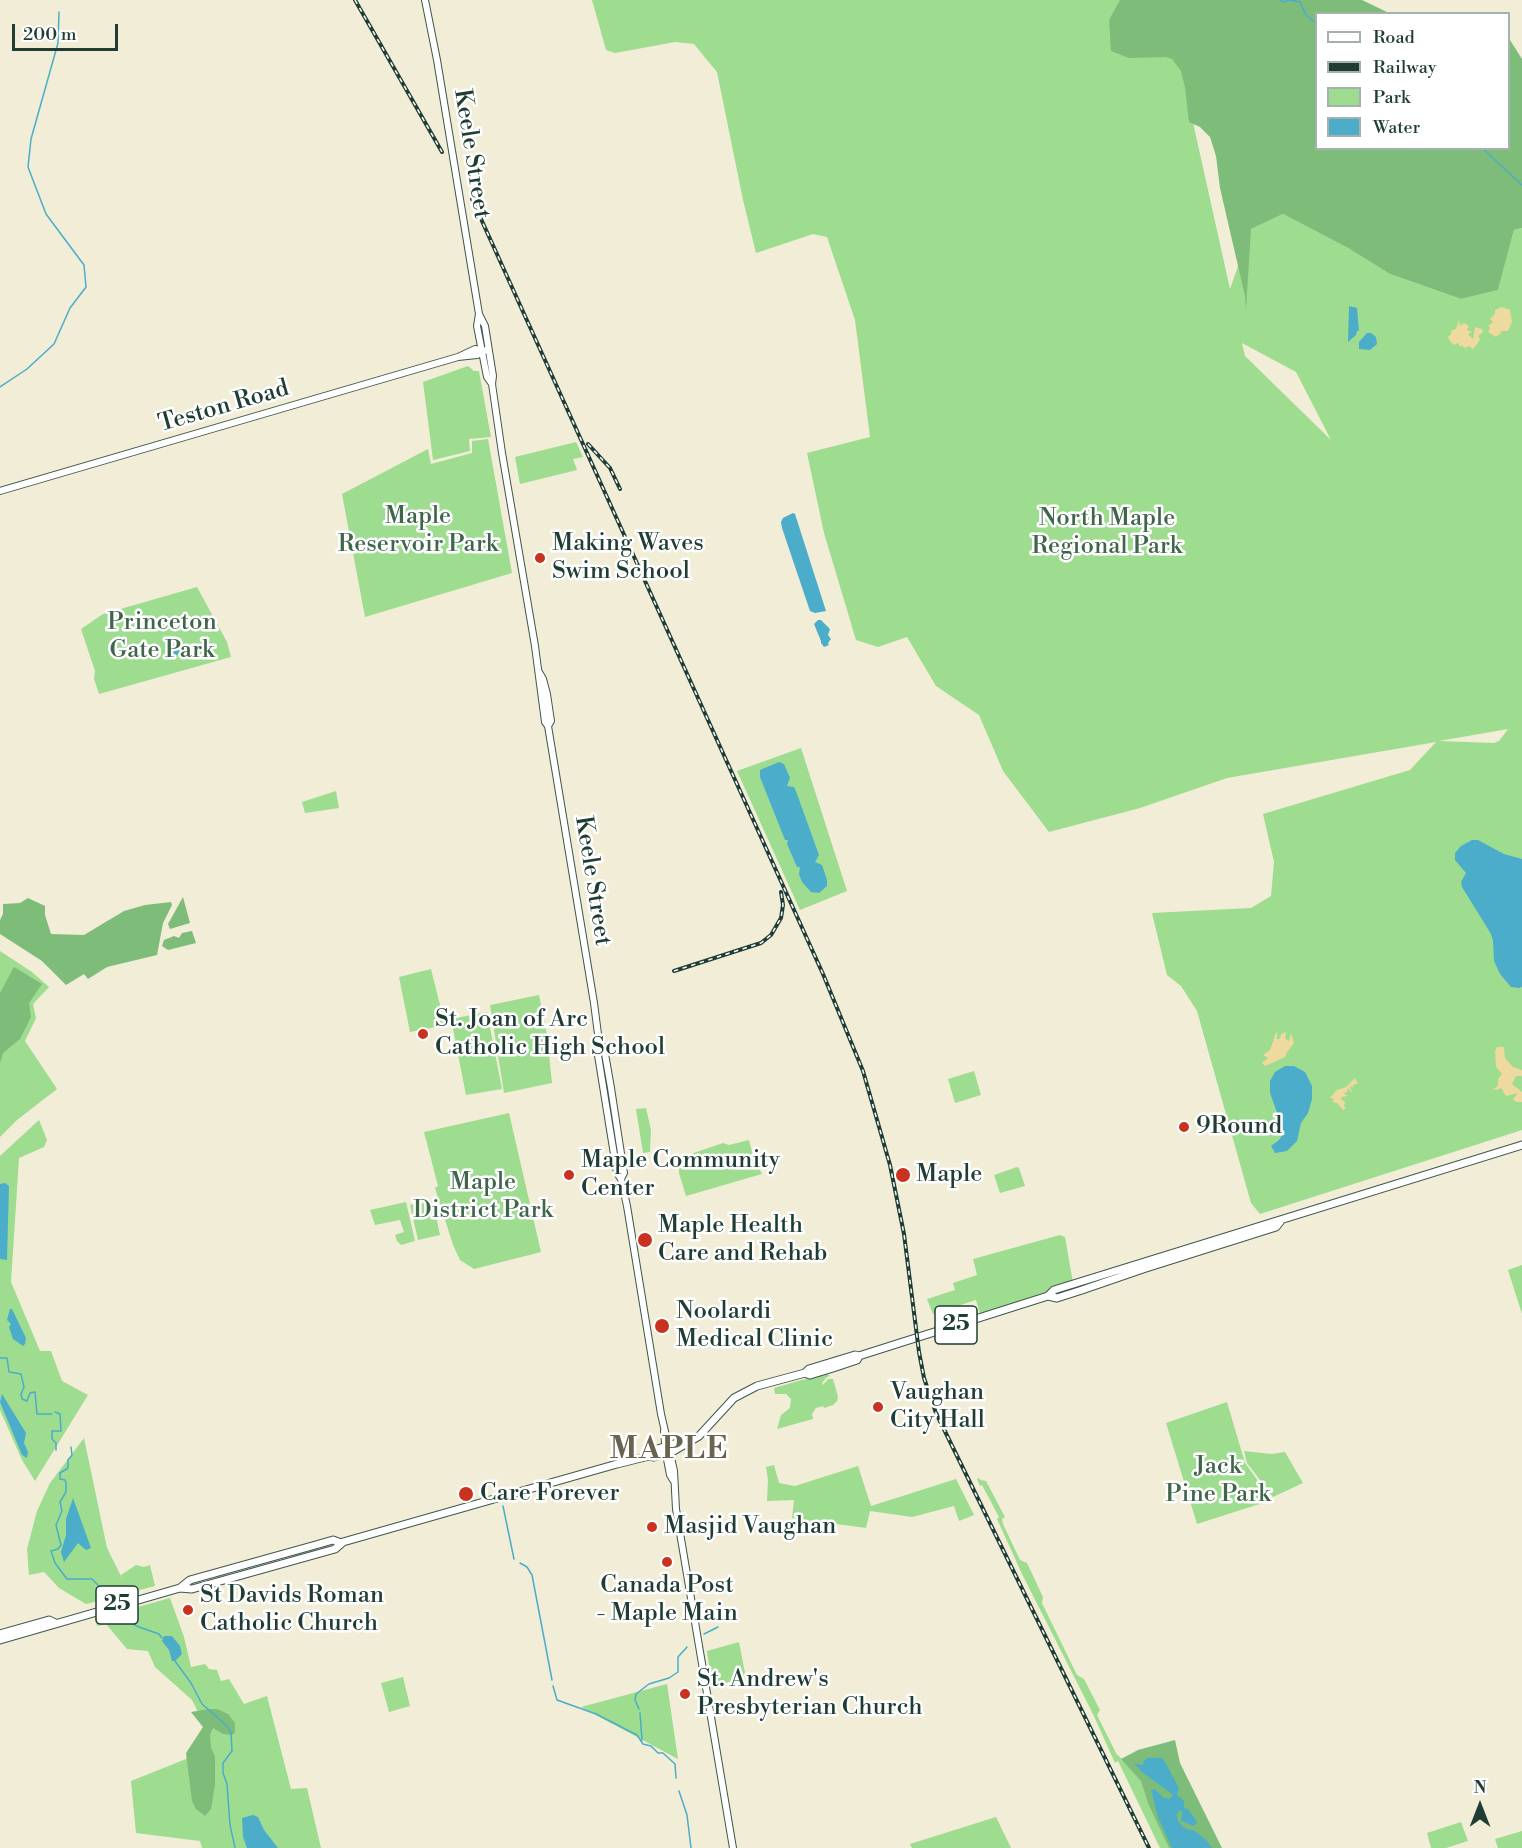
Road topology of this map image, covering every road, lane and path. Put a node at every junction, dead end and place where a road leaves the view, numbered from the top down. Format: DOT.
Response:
graph roads {
  1 [pos="425,0"];
  2 [pos="485,350"];
  3 [pos="0,491"];
  4 [pos="1522,1145"];
  5 [pos="668,1449"];
  6 [pos="55,1623"];
  7 [pos="0,1634"];
  8 [pos="0,1640"];
  9 [pos="733,1848"];
  1 -- 2 [label="main road, Keele Street"];
  2 -- 3 [label="main road, Teston Road"];
  2 -- 5 [label="main road, Keele Street"];
  4 -- 5 [label="main road, 25"];
  5 -- 6 [label="main road, 25"];
  5 -- 9 [label="main road, Keele Street"];
  6 -- 7 [label="main road, 25"];
  6 -- 8 [label="main road, 25"];
}
